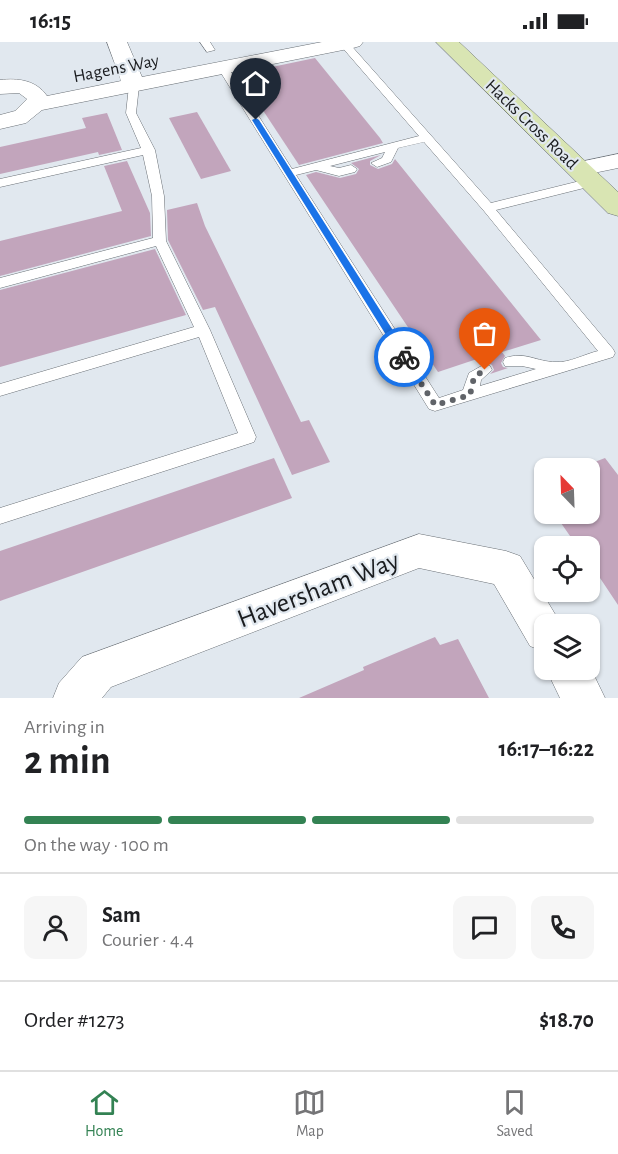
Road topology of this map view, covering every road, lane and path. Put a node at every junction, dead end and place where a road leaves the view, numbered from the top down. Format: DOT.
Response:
graph roads {
  1 [pos="117,42"];
  2 [pos="250,42"];
  3 [pos="447,42"];
  4 [pos="347,43"];
  5 [pos="207,46"];
  6 [pos="142,68"];
  7 [pos="223,68"];
  8 [pos="106,70"];
  9 [pos="54,81"];
  10 [pos="0,87"];
  11 [pos="29,96"];
  12 [pos="0,122"];
  13 [pos="426,138"];
  14 [pos="394,146"];
  15 [pos="149,150"];
  16 [pos="618,160"];
  17 [pos="377,163"];
  18 [pos="315,166"];
  19 [pos="351,169"];
  20 [pos="289,172"];
  21 [pos="0,183"];
  22 [pos="603,190"];
  23 [pos="488,208"];
  24 [pos="160,241"];
  25 [pos="0,283"];
  26 [pos="203,330"];
  27 [pos="510,362"];
  28 [pos="559,368"];
  29 [pos="485,370"];
  30 [pos="0,390"];
  31 [pos="470,395"];
  32 [pos="0,516"];
  33 [pos="534,615"];
  34 [pos="573,680"];
  35 [pos="74,698"];
  36 [pos="584,698"];
  1 -- 6 [label="street"];
  2 -- 5 [label="street, Hagens Way"];
  3 -- 22 [label="main road, Hacks Cross Road"];
  4 -- 7 [label="street, Hagens Way"];
  4 -- 13 [label="lane"];
  5 -- 6 [label="street, Hagens Way"];
  5 -- 7 [label="street"];
  6 -- 7 [label="street, Hagens Way"];
  6 -- 8 [label="street, Hagens Way"];
  6 -- 11 [label="street, Hagens Way"];
  6 -- 15 [label="lane"];
  7 -- 20 [label="lane"];
  9 -- 11 [label="street, Hagens Way"];
  10 -- 11 [label="street, Hagens Way"];
  11 -- 12 [label="street, Hagens Way"];
  13 -- 14 [label="lane"];
  13 -- 23 [label="lane"];
  14 -- 17 [label="lane"];
  14 -- 18 [label="lane"];
  15 -- 21 [label="lane"];
  15 -- 24 [label="lane"];
  16 -- 22 [label="street"];
  18 -- 19 [label="lane"];
  18 -- 20 [label="lane"];
  20 -- 31 [label="lane"];
  22 -- 23 [label="lane"];
  23 -- 28 [label="lane"];
  24 -- 25 [label="lane"];
  24 -- 26 [label="lane"];
  26 -- 30 [label="lane"];
  26 -- 32 [label="lane"];
  27 -- 28 [label="lane"];
  28 -- 31 [label="lane"];
  29 -- 31 [label="lane"];
  33 -- 35 [label="street, Haversham Way"];
  34 -- 36 [label="street"];
}
